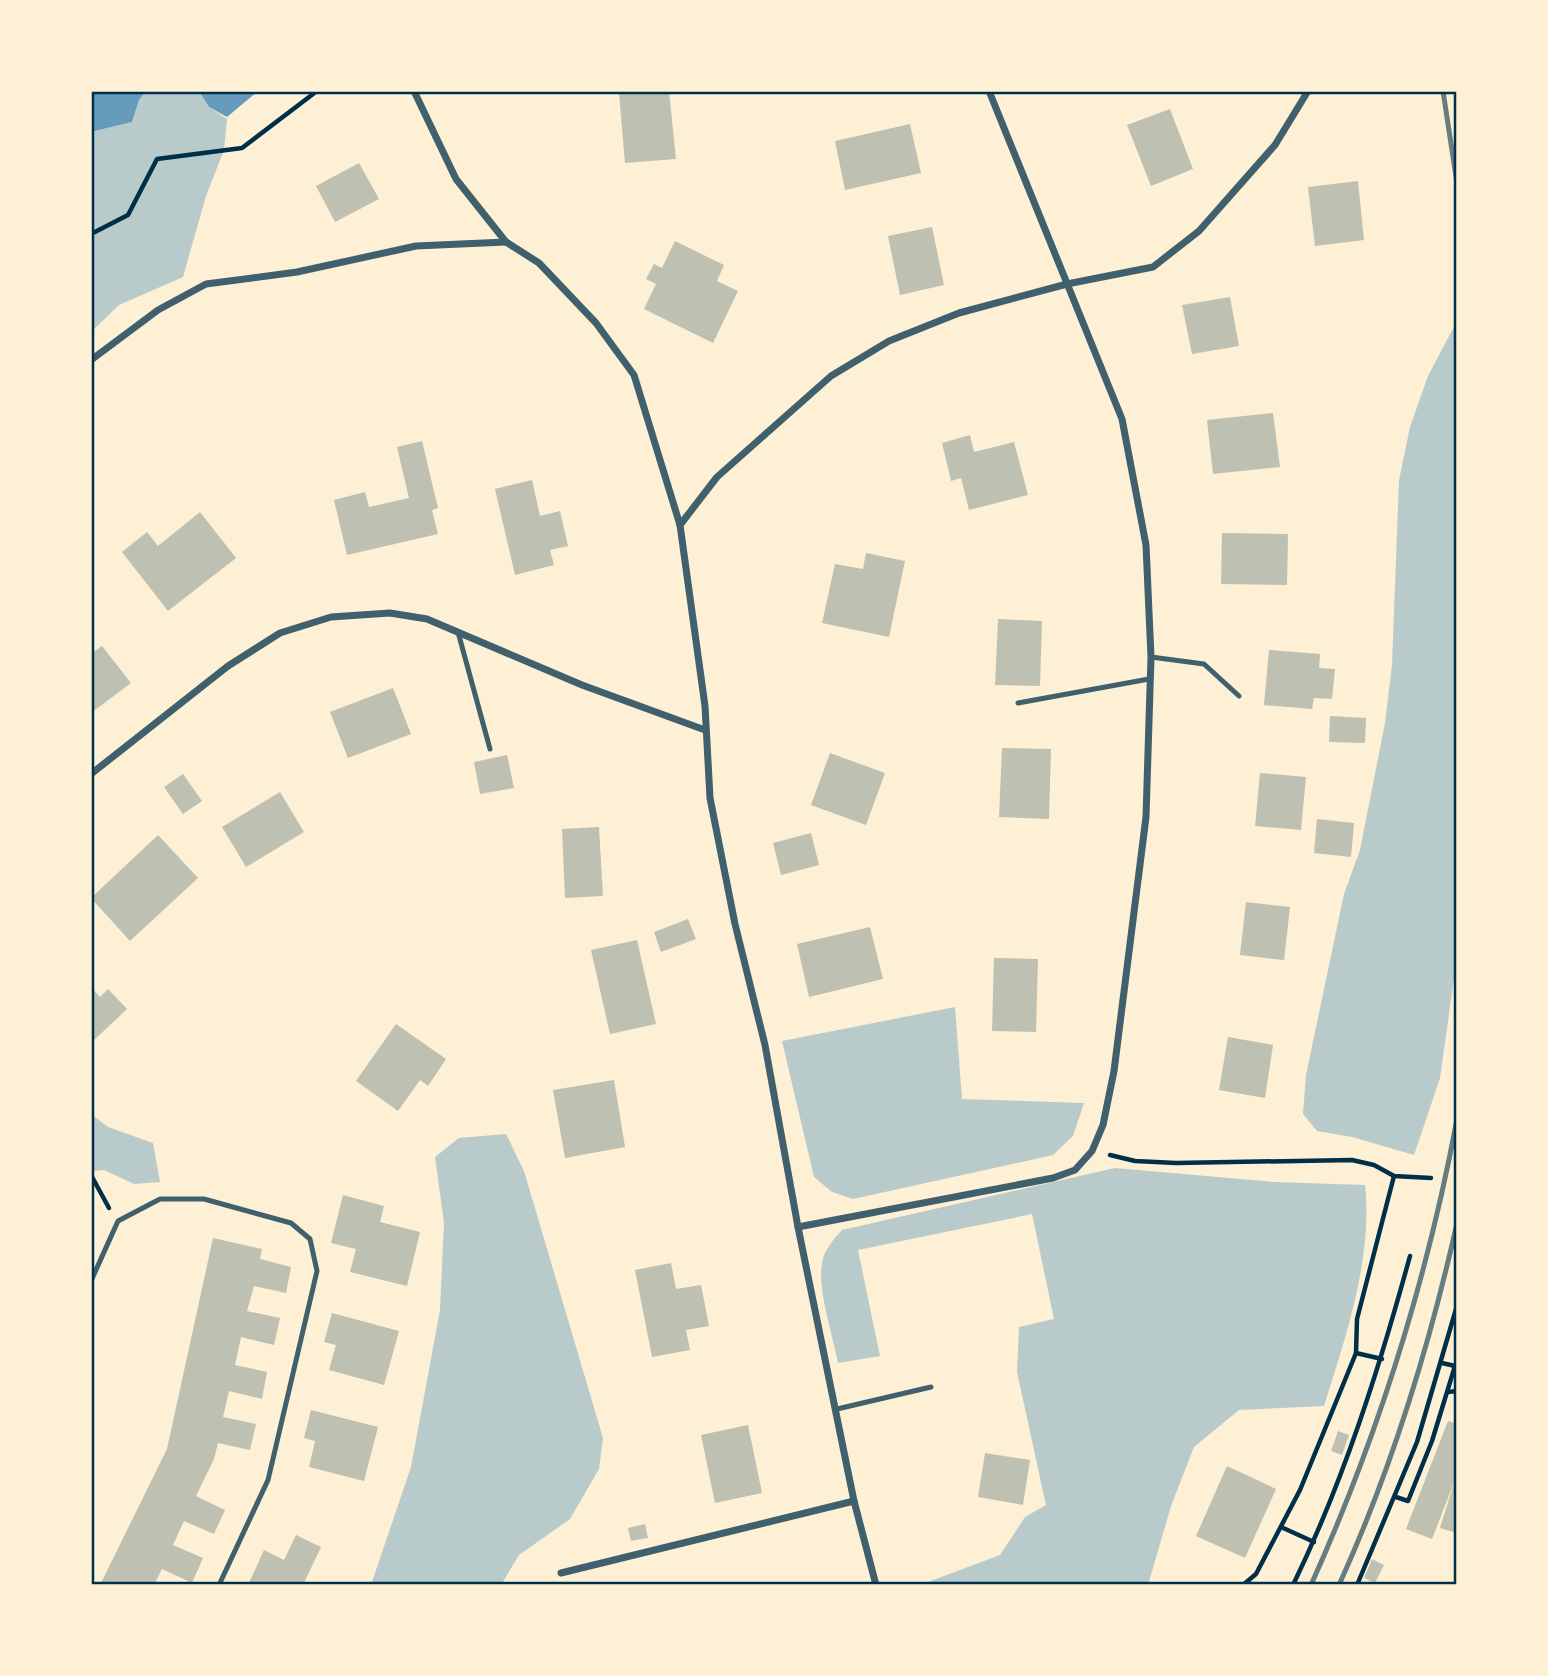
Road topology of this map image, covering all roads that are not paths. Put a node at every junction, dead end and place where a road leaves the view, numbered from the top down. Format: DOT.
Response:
graph roads {
  1 [pos="414,91"];
  2 [pos="989,91"];
  3 [pos="1308,91"];
  4 [pos="506,242"];
  5 [pos="1067,284"];
  6 [pos="91,360"];
  7 [pos="680,525"];
  8 [pos="458,632"];
  9 [pos="1151,657"];
  10 [pos="1149,679"];
  11 [pos="1239,696"];
  12 [pos="1018,703"];
  13 [pos="705,730"];
  14 [pos="490,749"];
  15 [pos="91,774"];
  16 [pos="798,1227"];
  17 [pos="91,1281"];
  18 [pos="931,1387"];
  19 [pos="836,1409"];
  20 [pos="854,1501"];
  21 [pos="561,1573"];
  22 [pos="219,1585"];
  23 [pos="876,1585"];
  1 -- 4 [label="street"];
  2 -- 5 [label="street"];
  3 -- 5 [label="street"];
  4 -- 6 [label="street"];
  4 -- 7 [label="street"];
  5 -- 7 [label="street"];
  5 -- 9 [label="street"];
  7 -- 13 [label="street"];
  8 -- 13 [label="street"];
  8 -- 14 [label="lane"];
  8 -- 15 [label="street"];
  9 -- 10 [label="street"];
  9 -- 11 [label="lane"];
  10 -- 12 [label="lane"];
  10 -- 16 [label="street"];
  13 -- 16 [label="street"];
  16 -- 19 [label="street"];
  17 -- 22 [label="lane"];
  18 -- 19 [label="lane"];
  19 -- 20 [label="street"];
  20 -- 21 [label="street"];
  20 -- 23 [label="street"];
}
